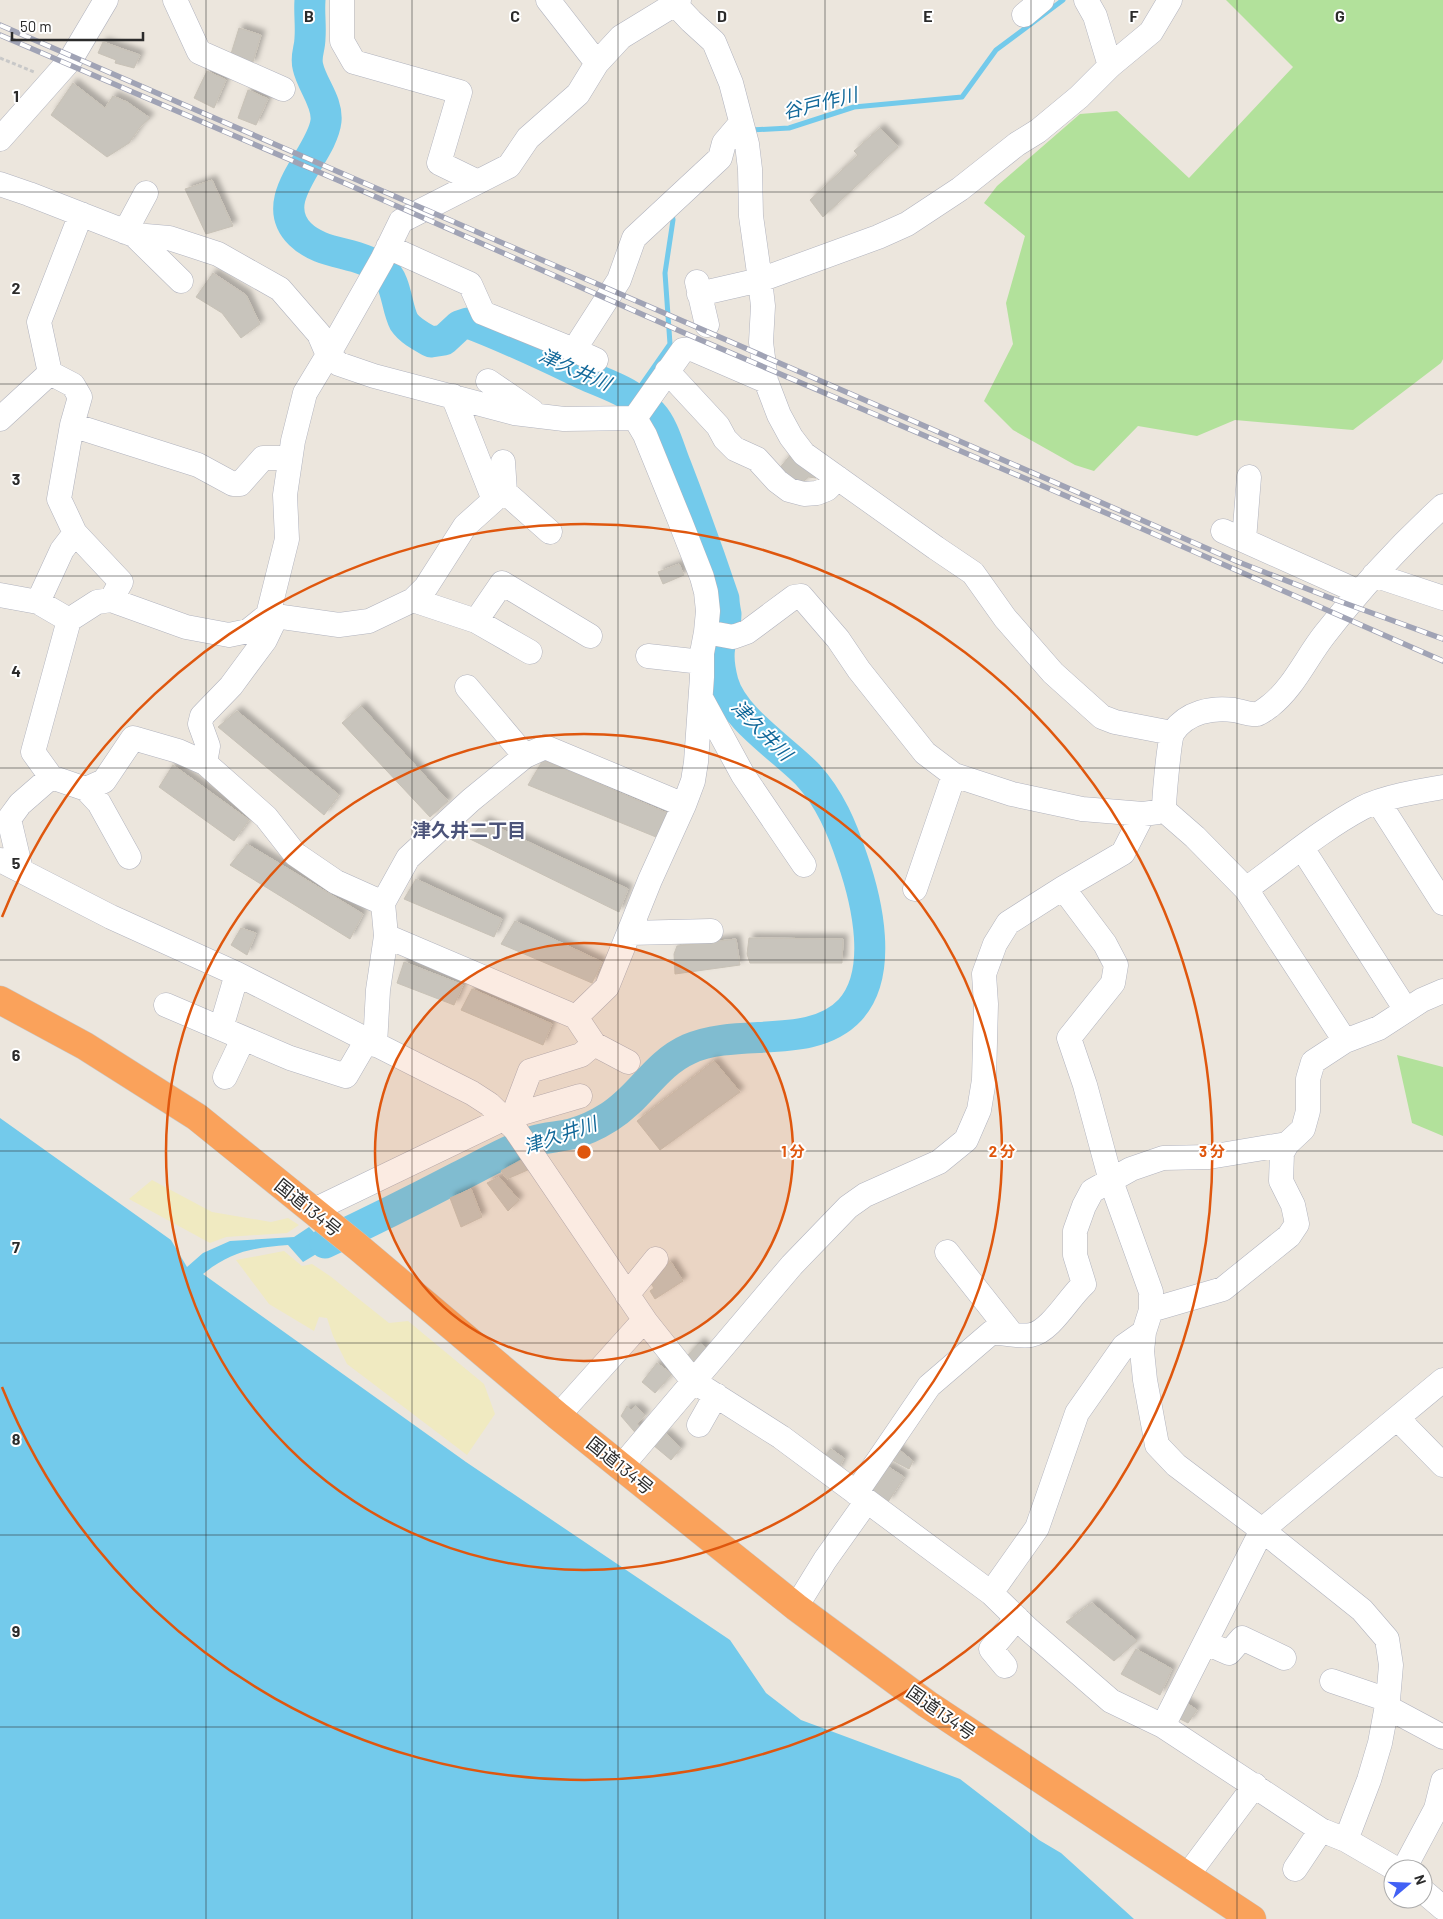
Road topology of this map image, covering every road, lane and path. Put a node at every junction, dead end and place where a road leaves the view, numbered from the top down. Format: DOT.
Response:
graph roads {
  1 [pos="106,0"];
  2 [pos="175,0"];
  3 [pos="342,0"];
  4 [pos="548,0"];
  5 [pos="1042,0"];
  6 [pos="1086,0"];
  7 [pos="1170,0"];
  8 [pos="677,2"];
  9 [pos="1024,15"];
  10 [pos="0,58"];
  11 [pos="597,63"];
  12 [pos="1110,66"];
  13 [pos="52,80"];
  14 [pos="284,89"];
  15 [pos="741,123"];
  16 [pos="0,139"];
  17 [pos="478,182"];
  18 [pos="0,184"];
  19 [pos="146,193"];
  20 [pos="81,214"];
  21 [pos="130,233"];
  22 [pos="381,261"];
  23 [pos="760,280"];
  24 [pos="181,281"];
  25 [pos="707,325"];
  26 [pos="574,350"];
  27 [pos="328,355"];
  28 [pos="596,360"];
  29 [pos="667,371"];
  30 [pos="50,373"];
  31 [pos="488,381"];
  32 [pos="766,381"];
  33 [pos="453,396"];
  34 [pos="639,410"];
  35 [pos="0,418"];
  36 [pos="542,418"];
  37 [pos="72,425"];
  38 [pos="290,458"];
  39 [pos="503,462"];
  40 [pos="1249,477"];
  41 [pos="838,478"];
  42 [pos="498,492"];
  43 [pos="1443,506"];
  44 [pos="550,532"];
  45 [pos="75,533"];
  46 [pos="1367,584"];
  47 [pos="0,595"];
  48 [pos="1443,598"];
  49 [pos="111,600"];
  50 [pos="413,600"];
  51 [pos="38,602"];
  52 [pos="272,616"];
  53 [pos="68,620"];
  54 [pos="476,621"];
  55 [pos="717,634"];
  56 [pos="590,636"];
  57 [pos="530,652"];
  58 [pos="648,656"];
  59 [pos="702,662"];
  60 [pos="467,688"];
  61 [pos="701,698"];
  62 [pos="1172,732"];
  63 [pos="525,756"];
  64 [pos="205,763"];
  65 [pos="954,775"];
  66 [pos="51,777"];
  67 [pos="1443,787"];
  68 [pos="86,789"];
  69 [pos="1379,802"];
  70 [pos="684,805"];
  71 [pos="1154,812"];
  72 [pos="5,821"];
  73 [pos="1302,848"];
  74 [pos="129,857"];
  75 [pos="0,860"];
  76 [pos="804,865"];
  77 [pos="21,870"];
  78 [pos="1063,888"];
  79 [pos="915,889"];
  80 [pos="1246,889"];
  81 [pos="383,903"];
  82 [pos="1443,903"];
  83 [pos="711,931"];
  84 [pos="629,933"];
  85 [pos="386,936"];
  86 [pos="237,974"];
  87 [pos="1443,991"];
  88 [pos="0,1000"];
  89 [pos="166,1005"];
  90 [pos="1406,1010"];
  91 [pos="576,1016"];
  92 [pos="221,1028"];
  93 [pos="243,1039"];
  94 [pos="1344,1041"];
  95 [pos="371,1043"];
  96 [pos="594,1044"];
  97 [pos="628,1062"];
  98 [pos="225,1077"];
  99 [pos="580,1096"];
  100 [pos="511,1121"];
  101 [pos="1287,1144"];
  102 [pos="1111,1181"];
  103 [pos="312,1211"];
  104 [pos="947,1252"];
  105 [pos="656,1259"];
  106 [pos="627,1295"];
  107 [pos="1148,1321"];
  108 [pos="646,1322"];
  109 [pos="1021,1334"];
  110 [pos="693,1380"];
  111 [pos="1443,1380"];
  112 [pos="716,1395"];
  113 [pos="558,1416"];
  114 [pos="1398,1419"];
  115 [pos="699,1424"];
  116 [pos="1439,1454"];
  117 [pos="621,1467"];
  118 [pos="861,1497"];
  119 [pos="1262,1530"];
  120 [pos="991,1593"];
  121 [pos="796,1607"];
  122 [pos="1017,1618"];
  123 [pos="1206,1643"];
  124 [pos="1284,1658"];
  125 [pos="1005,1666"];
  126 [pos="1332,1681"];
  127 [pos="1387,1704"];
  128 [pos="1163,1726"];
  129 [pos="1443,1736"];
  130 [pos="1443,1781"];
  131 [pos="1254,1785"];
  132 [pos="1321,1830"];
  133 [pos="1346,1840"];
  134 [pos="1409,1859"];
  135 [pos="1383,1861"];
  136 [pos="1295,1869"];
  137 [pos="1187,1876"];
  138 [pos="1433,1900"];
  139 [pos="1443,1908"];
  140 [pos="1252,1919"];
  1 -- 13 [label="street"];
  2 -- 14 [label="street"];
  3 -- 17 [label="street"];
  4 -- 11 [label="street"];
  5 -- 9 [label="street"];
  6 -- 12 [label="street"];
  7 -- 12 [label="street"];
  8 -- 11 [label="street"];
  8 -- 15 [label="street"];
  10 -- 13 [label="path"];
  11 -- 17 [label="street"];
  12 -- 23 [label="street"];
  13 -- 16 [label="street"];
  15 -- 23 [label="street"];
  15 -- 26 [label="street"];
  17 -- 22 [label="street"];
  18 -- 20 [label="street"];
  19 -- 21 [label="street"];
  20 -- 21 [label="street"];
  20 -- 30 [label="street"];
  21 -- 24 [label="street"];
  21 -- 27 [label="street"];
  22 -- 26 [label="street"];
  22 -- 27 [label="street"];
  23 -- 25 [label="street"];
  23 -- 32 [label="street"];
  26 -- 28 [label="street"];
  27 -- 33 [label="street"];
  27 -- 38 [label="street"];
  29 -- 32 [label="street"];
  29 -- 34 [label="street"];
  29 -- 41 [label="street"];
  30 -- 35 [label="street"];
  30 -- 37 [label="street"];
  31 -- 36 [label="street"];
  32 -- 41 [label="street"];
  33 -- 36 [label="street"];
  33 -- 42 [label="street"];
  34 -- 36 [label="street"];
  34 -- 55 [label="street"];
  37 -- 38 [label="street"];
  37 -- 45 [label="street"];
  38 -- 52 [label="street"];
  39 -- 42 [label="street"];
  40 -- 46 [label="street"];
  41 -- 62 [label="street"];
  42 -- 44 [label="street"];
  42 -- 50 [label="street"];
  43 -- 46 [label="street"];
  45 -- 49 [label="street"];
  45 -- 51 [label="street"];
  46 -- 48 [label="street"];
  46 -- 62 [label="street"];
  47 -- 51 [label="street"];
  49 -- 52 [label="street"];
  49 -- 53 [label="street"];
  50 -- 52 [label="street"];
  50 -- 54 [label="street"];
  51 -- 53 [label="street"];
  52 -- 64 [label="street"];
  53 -- 66 [label="street"];
  54 -- 56 [label="street"];
  54 -- 57 [label="street"];
  55 -- 59 [label="street"];
  55 -- 65 [label="street"];
  58 -- 59 [label="street"];
  59 -- 61 [label="street"];
  60 -- 63 [label="street"];
  61 -- 70 [label="street"];
  61 -- 76 [label="street"];
  62 -- 71 [label="street"];
  63 -- 70 [label="street"];
  63 -- 81 [label="street"];
  64 -- 68 [label="street"];
  64 -- 81 [label="street"];
  65 -- 71 [label="street"];
  65 -- 79 [label="street"];
  66 -- 68 [label="street"];
  66 -- 72 [label="street"];
  67 -- 69 [label="street"];
  68 -- 74 [label="street"];
  69 -- 73 [label="street"];
  69 -- 82 [label="street"];
  70 -- 84 [label="street"];
  71 -- 78 [label="street"];
  71 -- 80 [label="street"];
  72 -- 77 [label="street"];
  73 -- 80 [label="street"];
  73 -- 90 [label="street"];
  75 -- 77 [label="street"];
  77 -- 86 [label="street"];
  78 -- 102 [label="street"];
  78 -- 110 [label="street"];
  80 -- 94 [label="street"];
  81 -- 85 [label="street"];
  83 -- 84 [label="street"];
  84 -- 91 [label="street"];
  85 -- 91 [label="street"];
  85 -- 95 [label="street"];
  86 -- 92 [label="street"];
  86 -- 95 [label="street"];
  87 -- 90 [label="street"];
  88 -- 103 [label="highway, 国道134号"];
  89 -- 92 [label="street"];
  90 -- 94 [label="street"];
  91 -- 96 [label="street"];
  92 -- 93 [label="street"];
  93 -- 95 [label="street"];
  93 -- 98 [label="street"];
  94 -- 101 [label="street"];
  95 -- 100 [label="street"];
  96 -- 97 [label="street"];
  96 -- 100 [label="street"];
  99 -- 100 [label="street"];
  100 -- 103 [label="street"];
  100 -- 106 [label="street"];
  101 -- 102 [label="street"];
  101 -- 107 [label="street"];
  102 -- 107 [label="street"];
  102 -- 109 [label="street"];
  103 -- 113 [label="highway, 国道134号"];
  104 -- 109 [label="street"];
  105 -- 106 [label="street"];
  106 -- 108 [label="street"];
  107 -- 119 [label="street"];
  107 -- 120 [label="street"];
  108 -- 110 [label="street"];
  108 -- 113 [label="street"];
  109 -- 118 [label="street"];
  110 -- 112 [label="street"];
  110 -- 117 [label="street"];
  111 -- 114 [label="street"];
  112 -- 115 [label="street"];
  112 -- 118 [label="street"];
  113 -- 117 [label="highway, 国道134号"];
  114 -- 116 [label="street"];
  114 -- 119 [label="street"];
  117 -- 121 [label="highway, 国道134号"];
  118 -- 120 [label="street"];
  118 -- 121 [label="street"];
  119 -- 123 [label="street"];
  119 -- 127 [label="street"];
  120 -- 122 [label="street"];
  121 -- 137 [label="highway, 国道134号"];
  122 -- 125 [label="street"];
  122 -- 128 [label="street"];
  123 -- 124 [label="street"];
  123 -- 128 [label="street"];
  126 -- 127 [label="street"];
  127 -- 129 [label="street"];
  127 -- 133 [label="street"];
  128 -- 131 [label="street"];
  130 -- 134 [label="street"];
  131 -- 132 [label="street"];
  131 -- 137 [label="street"];
  132 -- 133 [label="street"];
  132 -- 136 [label="street"];
  133 -- 135 [label="street"];
  137 -- 140 [label="highway, 国道134号"];
  138 -- 139 [label="street"];
}
